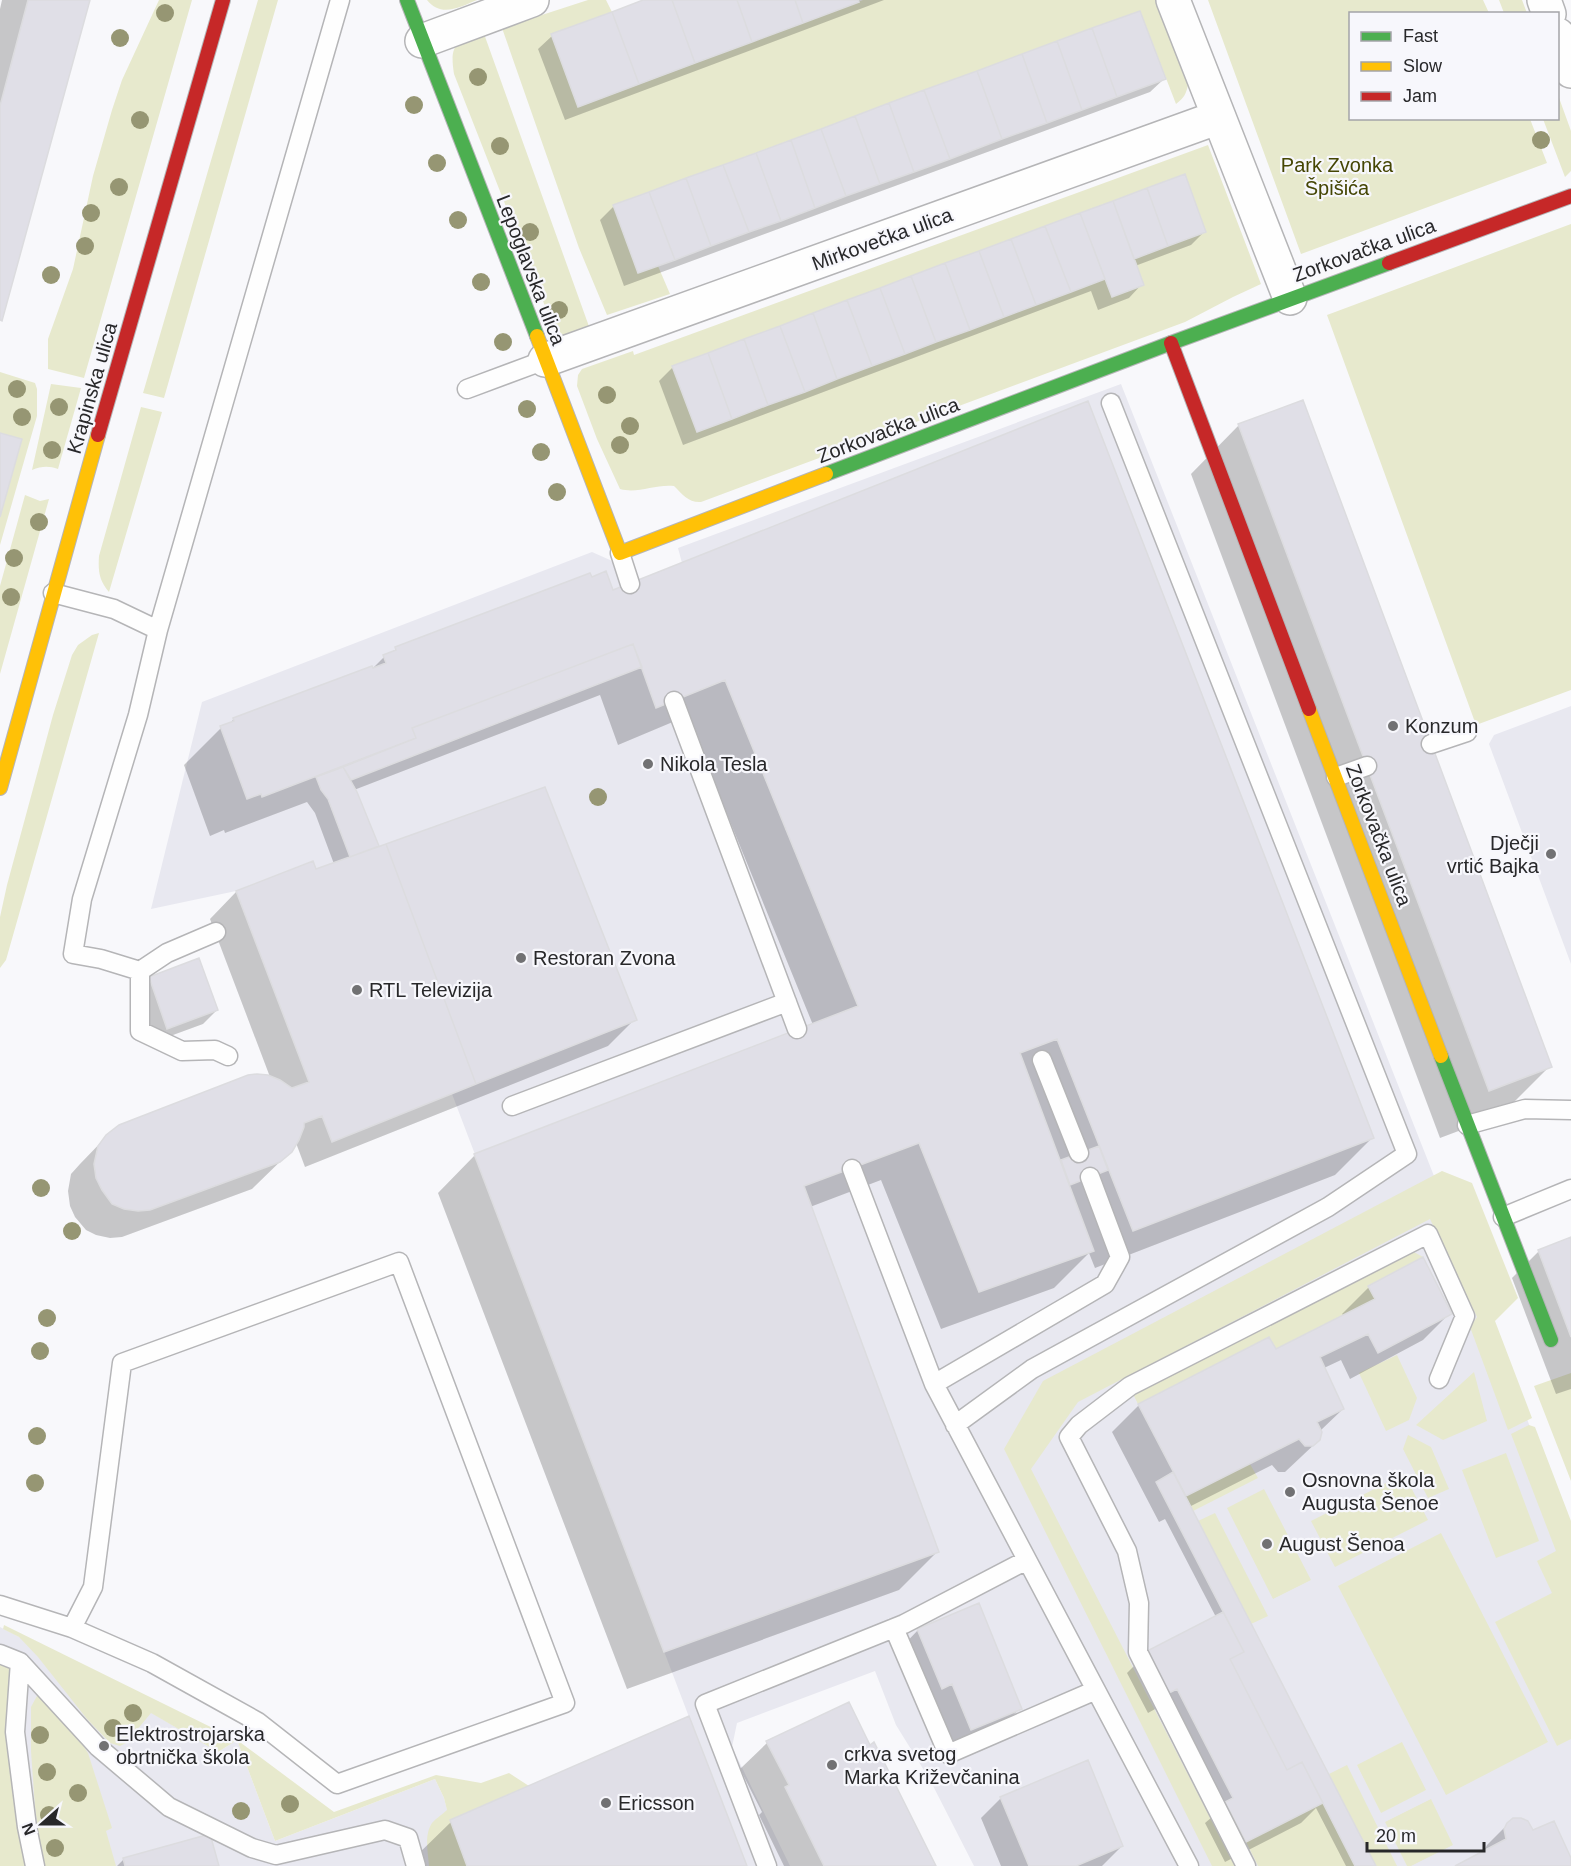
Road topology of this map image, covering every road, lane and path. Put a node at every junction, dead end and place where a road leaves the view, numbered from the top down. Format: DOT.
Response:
graph roads {
  1 [pos="223,0"];
  2 [pos="340,0"];
  3 [pos="407,0"];
  4 [pos="532,0"];
  5 [pos="1173,0"];
  6 [pos="1559,40"];
  7 [pos="422,41"];
  8 [pos="1571,71"];
  9 [pos="1219,117"];
  10 [pos="1571,196"];
  11 [pos="1290,298"];
  12 [pos="1171,343"];
  13 [pos="545,360"];
  14 [pos="467,389"];
  15 [pos="1110,403"];
  16 [pos="620,553"];
  17 [pos="630,584"];
  18 [pos="53,593"];
  19 [pos="158,630"];
  20 [pos="674,701"];
  21 [pos="1467,732"];
  22 [pos="1431,744"];
  23 [pos="1367,766"];
  24 [pos="1336,777"];
  25 [pos="0,788"];
  26 [pos="216,932"];
  27 [pos="140,971"];
  28 [pos="787,1002"];
  29 [pos="797,1029"];
  30 [pos="228,1056"];
  31 [pos="1042,1060"];
  32 [pos="512,1106"];
  33 [pos="1571,1110"];
  34 [pos="1467,1125"];
  35 [pos="1079,1153"];
  36 [pos="852,1168"];
  37 [pos="1090,1177"];
  38 [pos="1571,1189"];
  39 [pos="1503,1217"];
  40 [pos="1551,1340"];
  41 [pos="1439,1378"];
  42 [pos="934,1383"];
  43 [pos="955,1425"];
  44 [pos="1027,1560"];
  45 [pos="0,1605"];
  46 [pos="72,1628"];
  47 [pos="894,1628"];
  48 [pos="0,1654"];
  49 [pos="20,1662"];
  50 [pos="1096,1690"];
  51 [pos="35,1866"];
  52 [pos="416,1866"];
  53 [pos="767,1866"];
  54 [pos="1189,1866"];
  55 [pos="1246,1866"];
  1 -- 18 [label="street, Krapinska ulica"];
  2 -- 19 [label="lane"];
  3 -- 7 [label="street, Lepoglavska ulica"];
  4 -- 7 [label="street"];
  5 -- 9 [label="street"];
  6 -- 8 [label="street"];
  7 -- 13 [label="street, Lepoglavska ulica"];
  9 -- 11 [label="street"];
  9 -- 13 [label="street, Mirkovečka ulica"];
  10 -- 11 [label="street, Zorkovačka ulica"];
  11 -- 12 [label="street, Zorkovačka ulica"];
  12 -- 16 [label="street, Zorkovačka ulica"];
  12 -- 24 [label="street, Zorkovačka ulica"];
  13 -- 14 [label="lane"];
  13 -- 16 [label="street, Lepoglavska ulica"];
  15 -- 43 [label="lane"];
  16 -- 17 [label="lane"];
  18 -- 19 [label="lane"];
  18 -- 25 [label="street, Krapinska ulica"];
  19 -- 27 [label="lane"];
  20 -- 28 [label="lane"];
  21 -- 22 [label="lane"];
  23 -- 24 [label="lane"];
  24 -- 34 [label="street, Zorkovačka ulica"];
  26 -- 27 [label="lane"];
  27 -- 30 [label="lane"];
  28 -- 29 [label="lane"];
  28 -- 32 [label="lane"];
  31 -- 35 [label="lane"];
  33 -- 34 [label="lane"];
  34 -- 39 [label="street, Zorkovačka ulica"];
  36 -- 42 [label="lane"];
  37 -- 42 [label="lane"];
  38 -- 39 [label="lane"];
  39 -- 40 [label="street, Zorkovačka ulica"];
  41 -- 55 [label="lane"];
  42 -- 43 [label="lane"];
  43 -- 44 [label="lane"];
  44 -- 47 [label="lane"];
  44 -- 50 [label="lane"];
  45 -- 46 [label="lane"];
  46 -- 46 [label="lane"];
  47 -- 50 [label="lane"];
  47 -- 53 [label="lane"];
  48 -- 49 [label="lane"];
  49 -- 51 [label="lane"];
  49 -- 52 [label="lane"];
  50 -- 54 [label="lane"];
}
